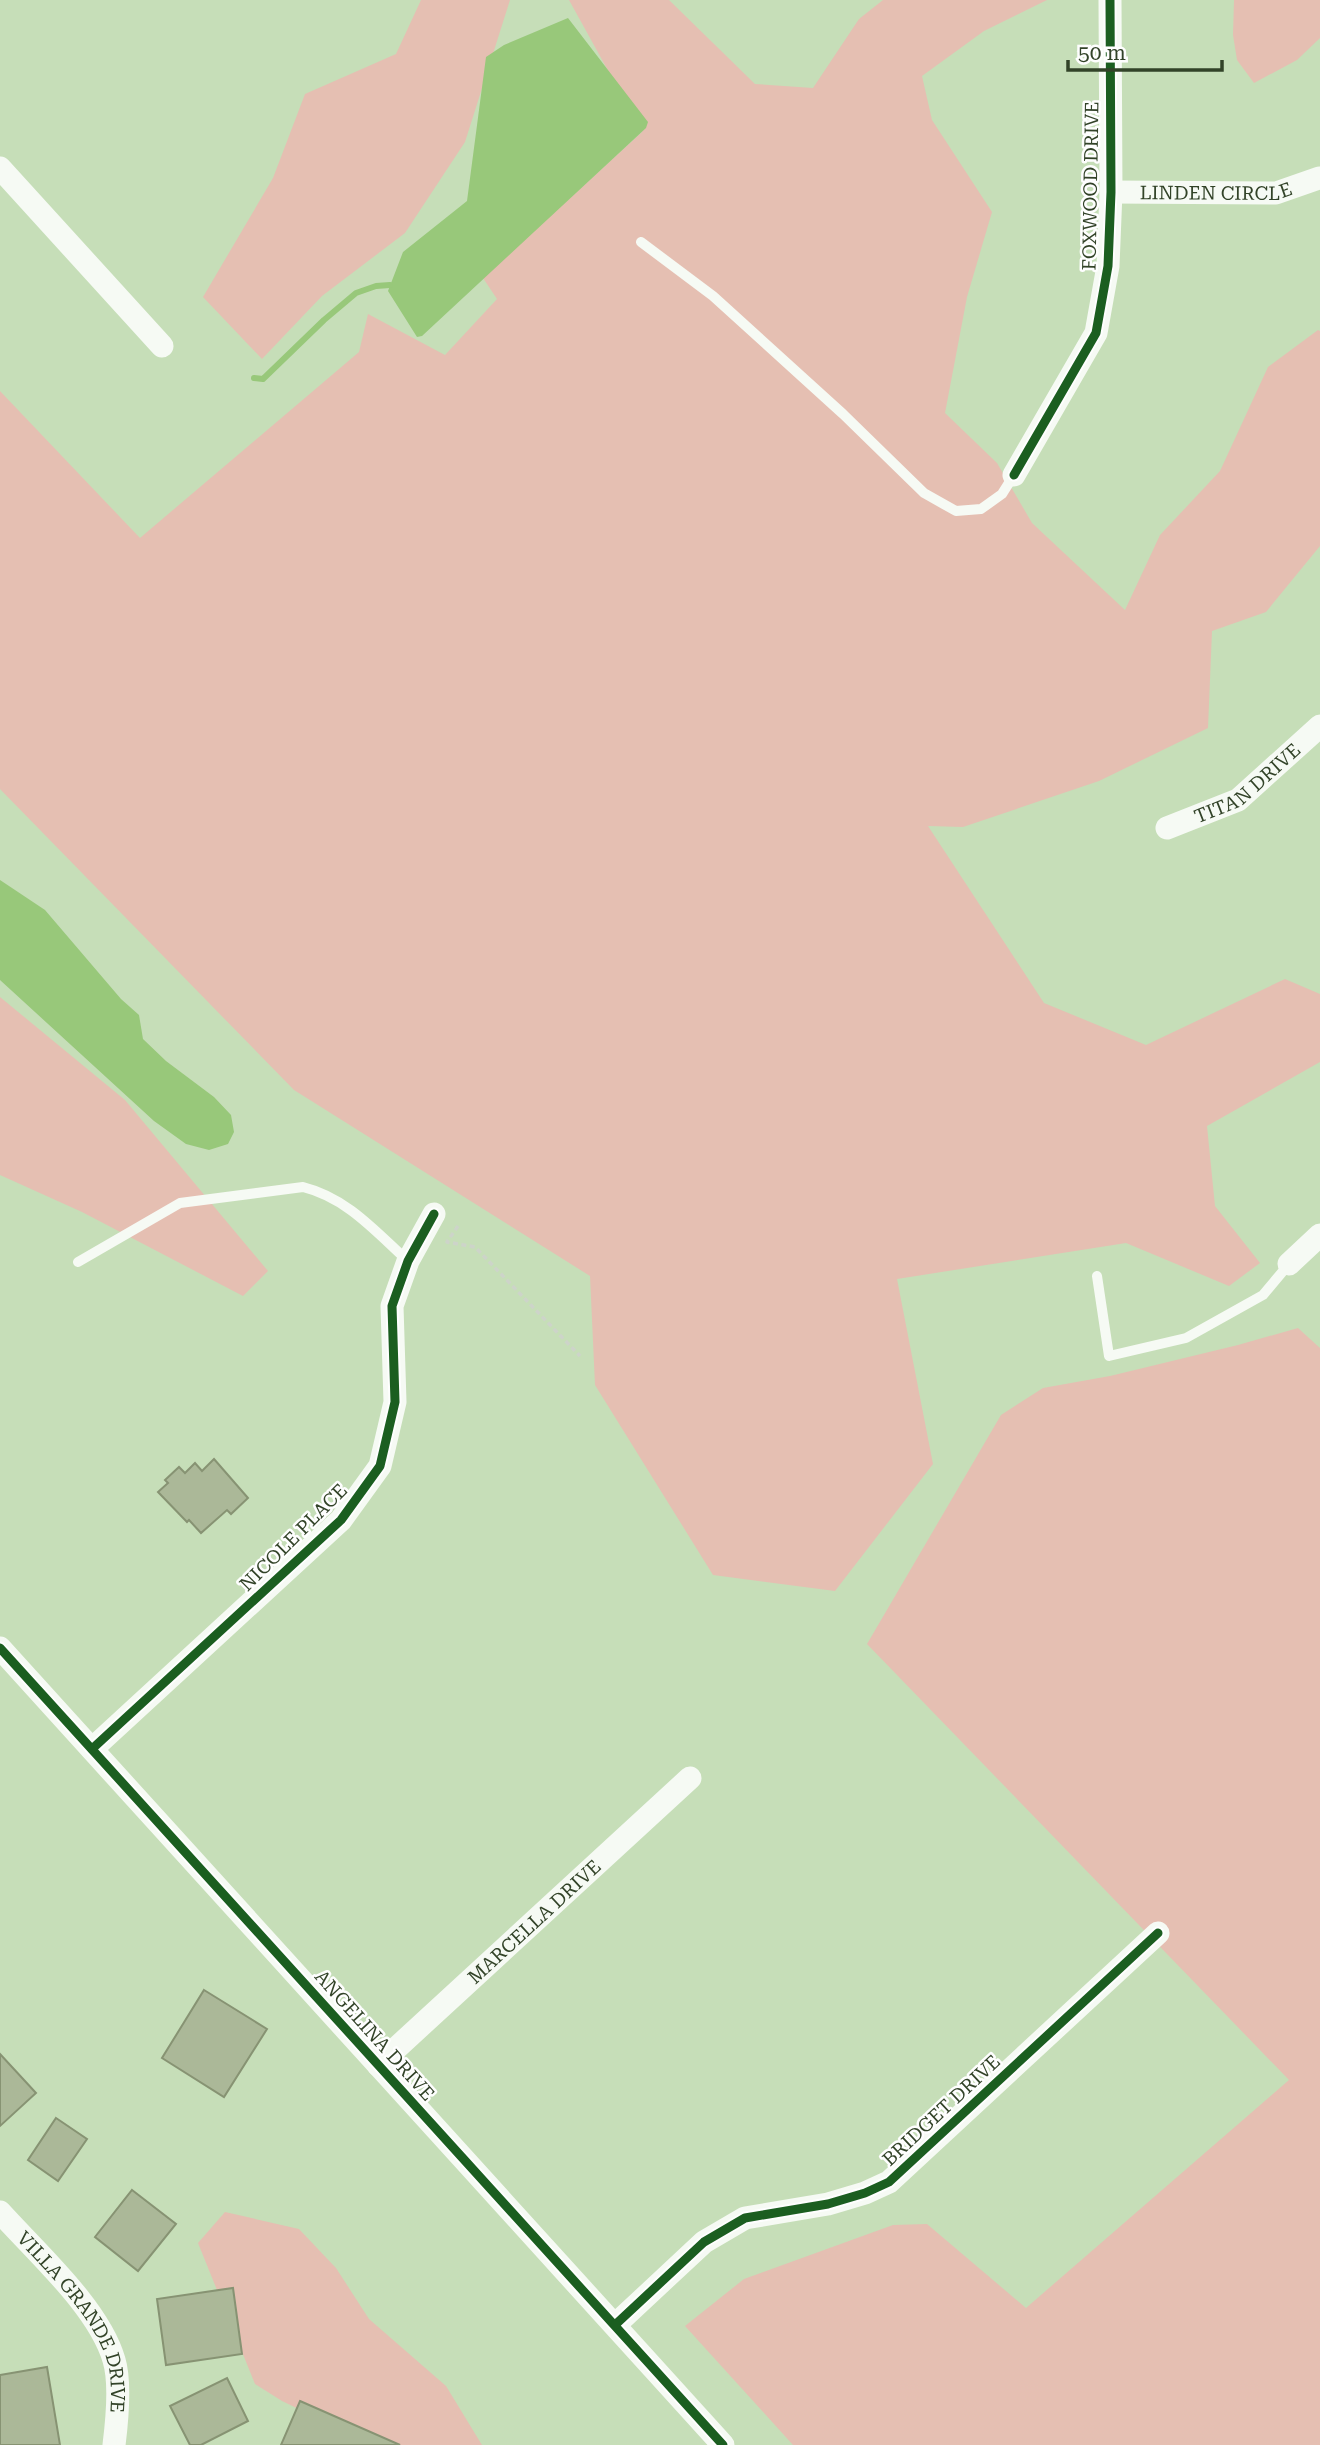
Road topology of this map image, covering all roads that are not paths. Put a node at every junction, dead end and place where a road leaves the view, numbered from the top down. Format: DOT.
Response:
graph roads {
  1 [pos="1110,0"];
  2 [pos="0,168"];
  3 [pos="1318,178"];
  4 [pos="1111,192"];
  5 [pos="641,242"];
  6 [pos="162,346"];
  7 [pos="1014,475"];
  8 [pos="1320,726"];
  9 [pos="1167,828"];
  10 [pos="434,1214"];
  11 [pos="1320,1235"];
  12 [pos="408,1261"];
  13 [pos="78,1262"];
  14 [pos="1289,1264"];
  15 [pos="1097,1276"];
  16 [pos="0,1648"];
  17 [pos="92,1749"];
  18 [pos="690,1778"];
  19 [pos="1158,1933"];
  20 [pos="378,2064"];
  21 [pos="0,2212"];
  22 [pos="615,2325"];
  23 [pos="114,2445"];
  24 [pos="723,2445"];
  1 -- 4 [label="street, FOXWOOD DRIVE"];
  2 -- 6 [label="street"];
  3 -- 4 [label="street, LINDEN CIRCLE"];
  4 -- 7 [label="street, FOXWOOD DRIVE"];
  5 -- 7 [label="lane"];
  8 -- 9 [label="street, TITAN DRIVE"];
  10 -- 12 [label="street, NICOLE PLACE"];
  11 -- 14 [label="street"];
  12 -- 13 [label="lane"];
  12 -- 17 [label="street, NICOLE PLACE"];
  14 -- 15 [label="lane"];
  16 -- 17 [label="street, ANGELINA DRIVE"];
  17 -- 20 [label="street, ANGELINA DRIVE"];
  18 -- 20 [label="street, MARCELLA DRIVE"];
  19 -- 22 [label="street, BRIDGET DRIVE"];
  20 -- 22 [label="street, ANGELINA DRIVE"];
  21 -- 23 [label="street, VILLA GRANDE DRIVE"];
  22 -- 24 [label="street, ANGELINA DRIVE"];
}
